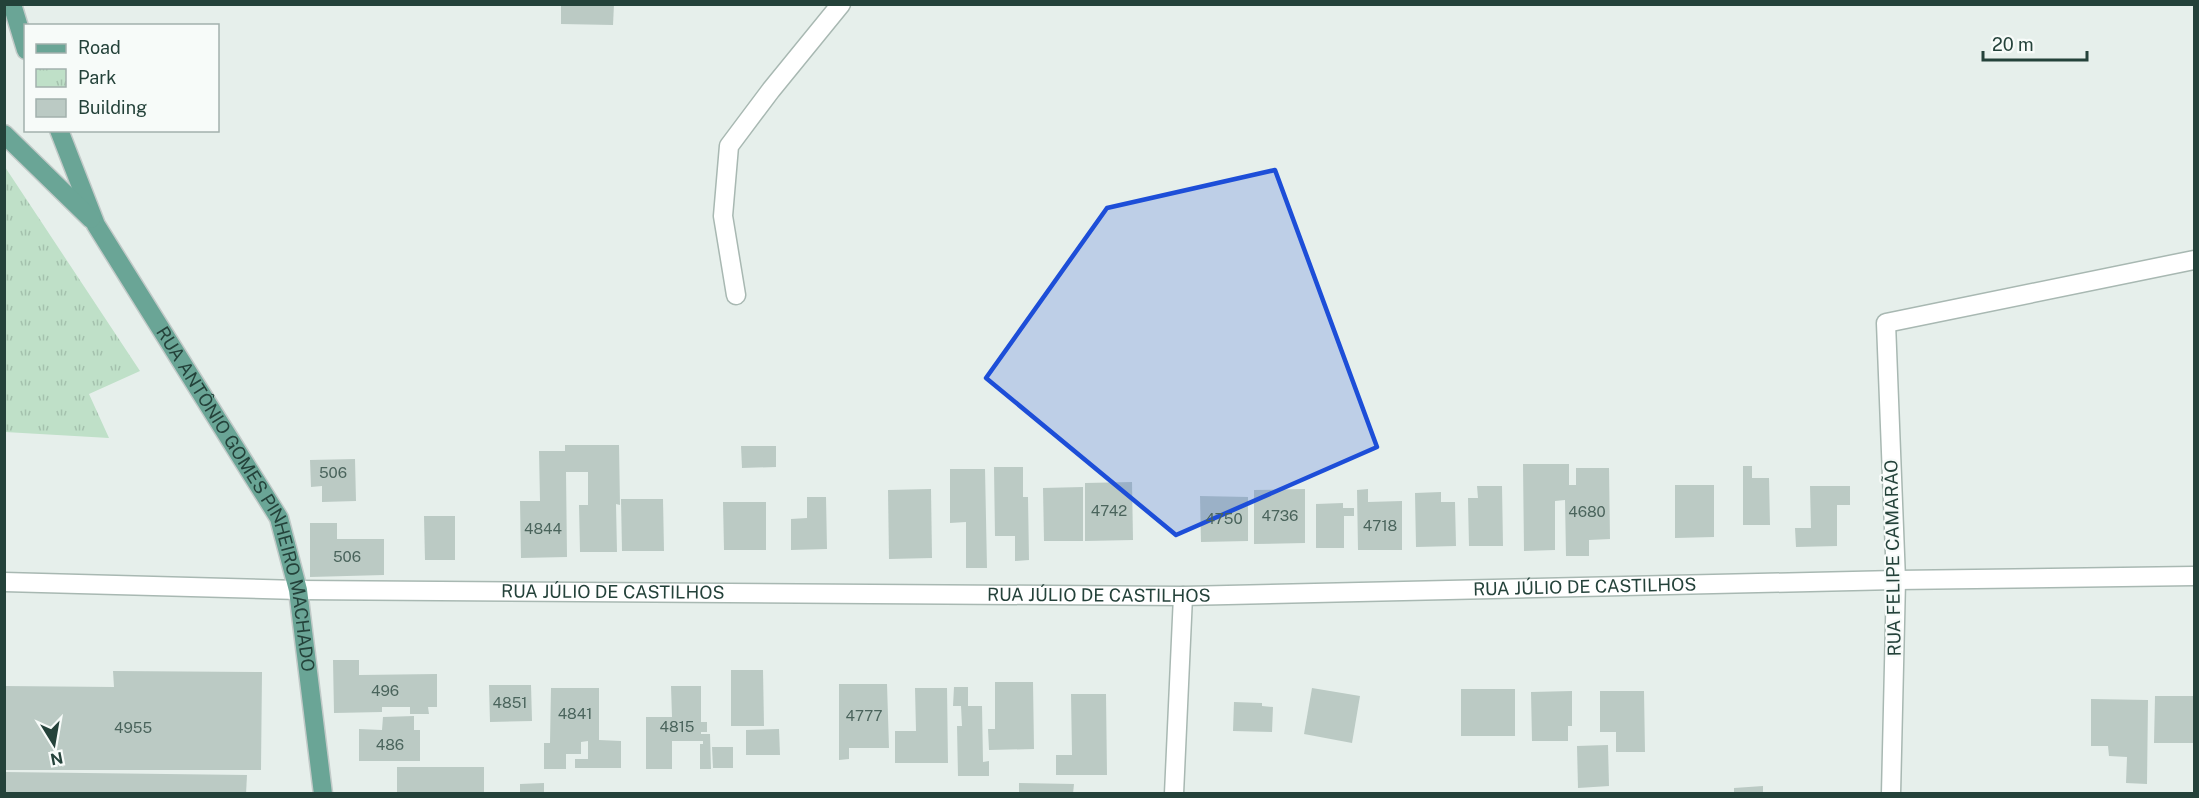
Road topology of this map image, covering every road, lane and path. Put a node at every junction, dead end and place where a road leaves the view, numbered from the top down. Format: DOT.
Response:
graph roads {
  1 [pos="12,4"];
  2 [pos="841,4"];
  3 [pos="24,43"];
  4 [pos="60,132"];
  5 [pos="4,134"];
  6 [pos="96,225"];
  7 [pos="2194,260"];
  8 [pos="736,295"];
  9 [pos="2194,576"];
  10 [pos="1896,580"];
  11 [pos="4,582"];
  12 [pos="298,590"];
  13 [pos="1183,596"];
  14 [pos="323,794"];
  15 [pos="1174,794"];
  16 [pos="1891,794"];
  1 -- 3 [label="main road"];
  2 -- 8 [label="street"];
  4 -- 6 [label="main road, RUA ANTÔNIO GOMES PINHEIRO MACHADO"];
  5 -- 6 [label="main road, RUA ANTÔNIO GOMES PINHEIRO MACHADO"];
  6 -- 12 [label="main road, RUA ANTÔNIO GOMES PINHEIRO MACHADO"];
  7 -- 10 [label="street, RUA FELIPE CAMARÃO"];
  9 -- 10 [label="street, RUA JÚLIO DE CASTILHOS"];
  10 -- 13 [label="street, RUA JÚLIO DE CASTILHOS"];
  10 -- 16 [label="street, RUA FELIPE CAMARÃO"];
  11 -- 12 [label="street, RUA JÚLIO DE CASTILHOS"];
  12 -- 13 [label="street, RUA JÚLIO DE CASTILHOS"];
  12 -- 14 [label="main road, RUA ANTÔNIO GOMES PINHEIRO MACHADO"];
  13 -- 15 [label="street"];
}
